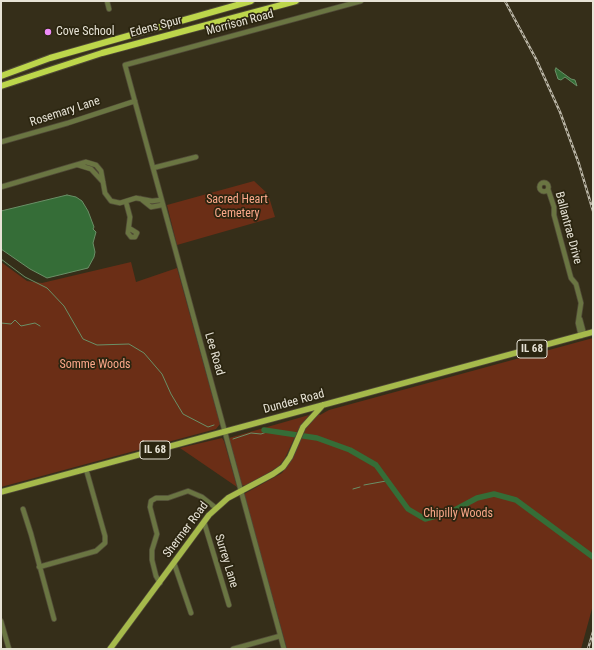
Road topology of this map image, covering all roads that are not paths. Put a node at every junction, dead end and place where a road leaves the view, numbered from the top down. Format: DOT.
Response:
graph roads {
  1 [pos="107,1"];
  2 [pos="251,1"];
  3 [pos="296,1"];
  4 [pos="361,1"];
  5 [pos="109,9"];
  6 [pos="125,65"];
  7 [pos="1,76"];
  8 [pos="1,86"];
  9 [pos="135,101"];
  10 [pos="1,142"];
  11 [pos="196,157"];
  12 [pos="153,168"];
  13 [pos="1,188"];
  14 [pos="548,189"];
  15 [pos="139,198"];
  16 [pos="161,200"];
  17 [pos="126,202"];
  18 [pos="162,205"];
  19 [pos="129,228"];
  20 [pos="593,332"];
  21 [pos="582,335"];
  22 [pos="323,405"];
  23 [pos="225,432"];
  24 [pos="86,469"];
  25 [pos="241,491"];
  26 [pos="1,492"];
  27 [pos="216,508"];
  28 [pos="22,509"];
  29 [pos="204,522"];
  30 [pos="174,563"];
  31 [pos="39,567"];
  32 [pos="160,583"];
  33 [pos="229,605"];
  34 [pos="191,613"];
  35 [pos="54,619"];
  36 [pos="1,621"];
  37 [pos="280,636"];
  38 [pos="9,649"];
  39 [pos="110,649"];
  40 [pos="233,649"];
  41 [pos="284,649"];
  1 -- 5 [label="street"];
  2 -- 7 [label="highway, Edens Spur"];
  3 -- 8 [label="highway, Edens Spur"];
  4 -- 6 [label="street, Morrison Road"];
  6 -- 9 [label="street, Lee Road"];
  9 -- 10 [label="street, Rosemary Lane"];
  9 -- 12 [label="street, Lee Road"];
  11 -- 12 [label="street"];
  12 -- 16 [label="street, Lee Road"];
  13 -- 17 [label="street"];
  14 -- 21 [label="street, Ballantrae Drive"];
  15 -- 16 [label="street"];
  15 -- 17 [label="street"];
  15 -- 18 [label="street"];
  16 -- 18 [label="street, Lee Road"];
  17 -- 19 [label="street"];
  18 -- 23 [label="street, Lee Road"];
  20 -- 21 [label="main road, Dundee Road / IL 68"];
  21 -- 22 [label="main road, Dundee Road / IL 68"];
  22 -- 23 [label="main road, Dundee Road / IL 68"];
  22 -- 25 [label="main road, Shermer Road"];
  23 -- 24 [label="main road, Dundee Road / IL 68"];
  23 -- 25 [label="street, Lee Road"];
  24 -- 26 [label="main road, Dundee Road / IL 68"];
  24 -- 31 [label="street"];
  25 -- 27 [label="main road, Shermer Road"];
  25 -- 37 [label="street, Lee Road"];
  27 -- 29 [label="main road, Shermer Road"];
  27 -- 32 [label="street"];
  28 -- 31 [label="street"];
  29 -- 30 [label="main road, Shermer Road"];
  29 -- 33 [label="street, Surrey Lane"];
  30 -- 32 [label="main road, Shermer Road"];
  30 -- 34 [label="street"];
  31 -- 35 [label="street"];
  32 -- 39 [label="main road, Shermer Road"];
  36 -- 38 [label="street"];
  37 -- 40 [label="street"];
  37 -- 41 [label="street, Lee Road"];
}
